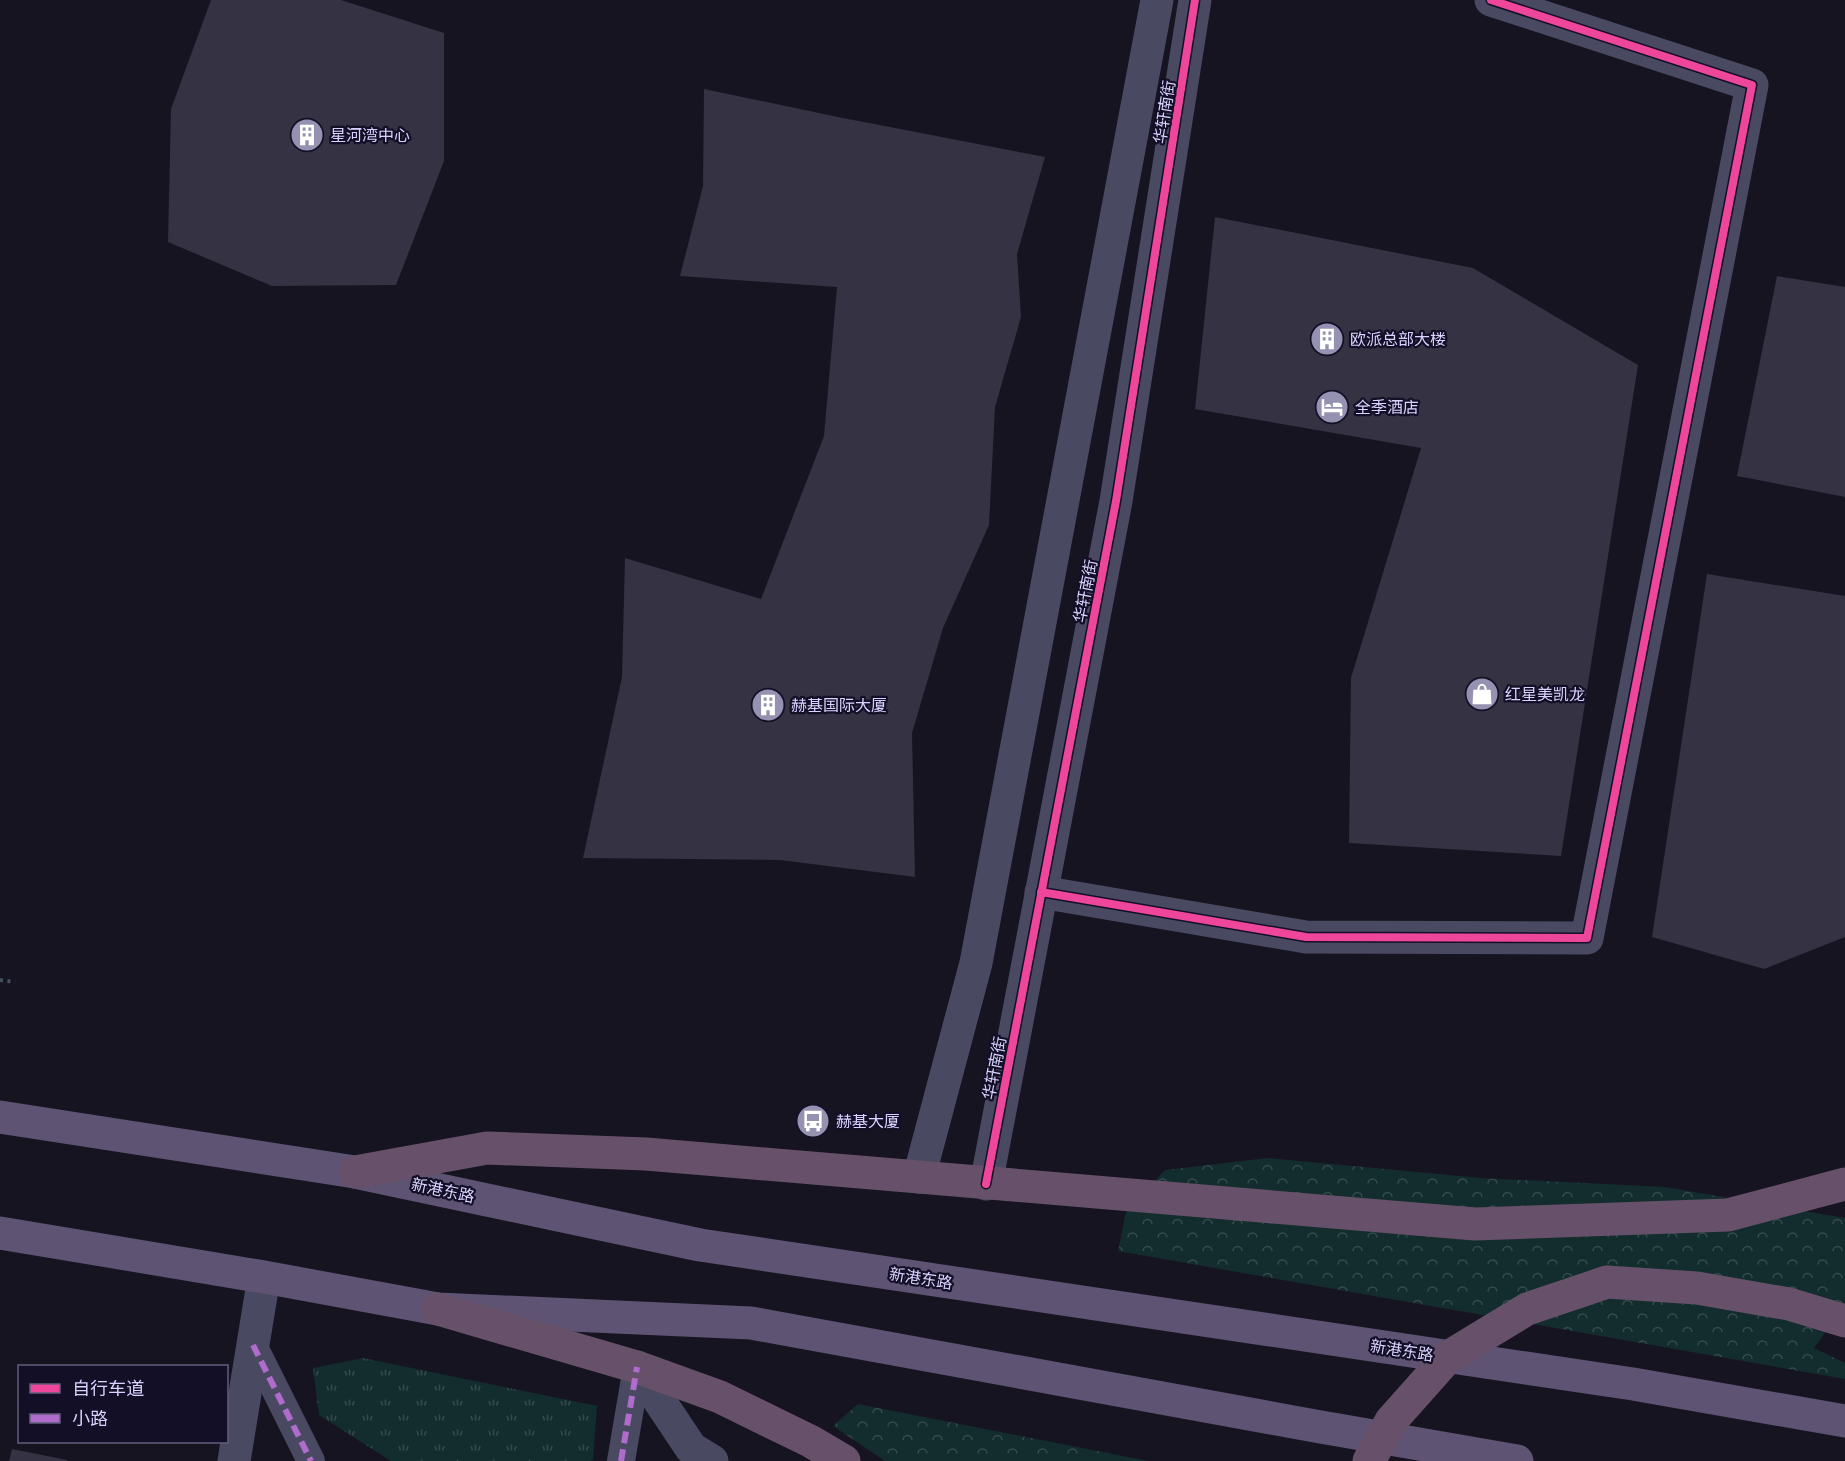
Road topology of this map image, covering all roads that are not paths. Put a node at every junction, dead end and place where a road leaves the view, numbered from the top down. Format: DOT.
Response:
graph roads {
  1 [pos="1156,0"];
  2 [pos="1195,0"];
  3 [pos="1491,0"];
  4 [pos="1041,892"];
  5 [pos="0,1117"];
  6 [pos="355,1172"];
  7 [pos="919,1177"];
  8 [pos="986,1184"];
  9 [pos="1845,1184"];
  10 [pos="0,1233"];
  11 [pos="264,1277"];
  12 [pos="438,1309"];
  13 [pos="1845,1321"];
  14 [pos="253,1345"];
  15 [pos="637,1367"];
  16 [pos="1845,1421"];
  17 [pos="701,1456"];
  18 [pos="234,1461"];
  19 [pos="311,1461"];
  20 [pos="621,1461"];
  21 [pos="844,1461"];
  22 [pos="1369,1461"];
  23 [pos="1517,1461"];
  1 -- 7 [label="street, 华轩南街"];
  2 -- 4 [label="street, 华轩南街"];
  3 -- 4 [label="street"];
  4 -- 8 [label="street, 华轩南街"];
  5 -- 6 [label="main road, 新港东路"];
  6 -- 7 [label="highway"];
  6 -- 16 [label="main road, 新港东路"];
  7 -- 8 [label="highway"];
  8 -- 9 [label="highway"];
  10 -- 11 [label="main road"];
  11 -- 12 [label="main road"];
  11 -- 14 [label="street"];
  12 -- 15 [label="highway"];
  12 -- 23 [label="main road"];
  13 -- 22 [label="highway, bridge"];
  14 -- 18 [label="street"];
  14 -- 19 [label="street"];
  15 -- 17 [label="street"];
  15 -- 20 [label="street"];
  15 -- 21 [label="highway"];
}
